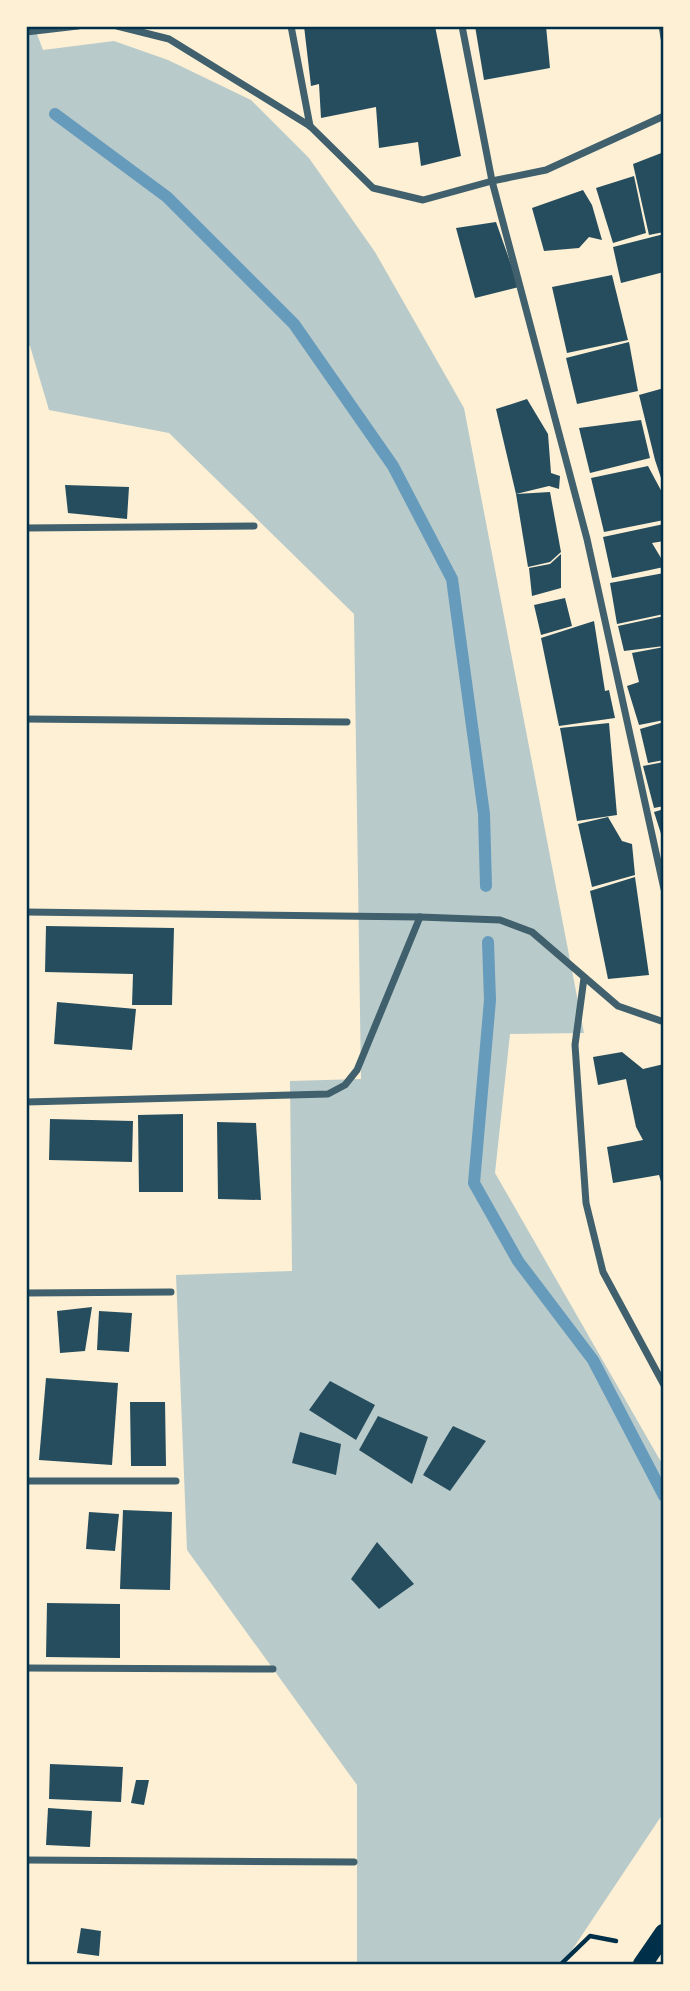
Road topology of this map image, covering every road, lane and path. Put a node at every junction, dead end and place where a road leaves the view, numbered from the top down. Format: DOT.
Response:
graph roads {
  1 [pos="78,26"];
  2 [pos="117,26"];
  3 [pos="292,26"];
  4 [pos="462,26"];
  5 [pos="662,26"];
  6 [pos="26,33"];
  7 [pos="664,38"];
  8 [pos="664,116"];
  9 [pos="310,126"];
  10 [pos="492,181"];
  11 [pos="254,526"];
  12 [pos="26,528"];
  13 [pos="26,719"];
  14 [pos="348,722"];
  15 [pos="664,889"];
  16 [pos="26,912"];
  17 [pos="420,917"];
  18 [pos="584,978"];
  19 [pos="664,1022"];
  20 [pos="26,1102"];
  21 [pos="171,1292"];
  22 [pos="26,1293"];
  23 [pos="664,1385"];
  24 [pos="26,1480"];
  25 [pos="176,1481"];
  26 [pos="26,1668"];
  27 [pos="273,1669"];
  28 [pos="26,1860"];
  29 [pos="354,1862"];
  30 [pos="664,1933"];
  31 [pos="617,1941"];
  32 [pos="560,1965"];
  33 [pos="642,1965"];
  1 -- 6 [label="street"];
  2 -- 9 [label="street"];
  3 -- 9 [label="street"];
  4 -- 10 [label="street"];
  5 -- 7 [label="street"];
  8 -- 10 [label="street"];
  9 -- 10 [label="street"];
  10 -- 15 [label="street"];
  11 -- 12 [label="street"];
  13 -- 14 [label="street"];
  16 -- 17 [label="street"];
  17 -- 18 [label="street"];
  17 -- 20 [label="street"];
  18 -- 19 [label="street"];
  18 -- 23 [label="street"];
  21 -- 22 [label="street"];
  24 -- 25 [label="street"];
  26 -- 27 [label="street"];
  28 -- 29 [label="street"];
  30 -- 33 [label="highway"];
  31 -- 32 [label="path"];
}
